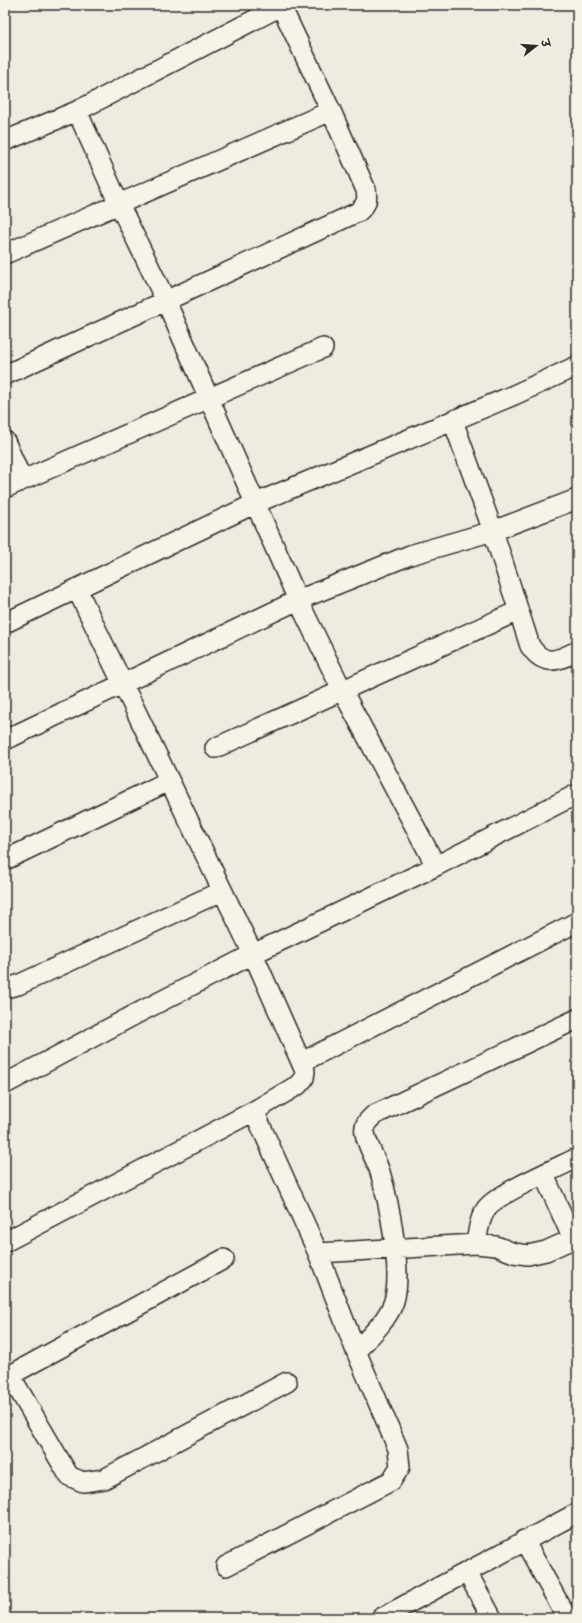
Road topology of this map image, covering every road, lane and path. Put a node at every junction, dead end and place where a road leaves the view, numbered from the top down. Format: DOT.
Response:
graph roads {
  1 [pos="282,5"];
  2 [pos="77,111"];
  3 [pos="332,111"];
  4 [pos="5,141"];
  5 [pos="119,204"];
  6 [pos="5,254"];
  7 [pos="165,299"];
  8 [pos="323,348"];
  9 [pos="577,366"];
  10 [pos="5,375"];
  11 [pos="208,398"];
  12 [pos="453,421"];
  13 [pos="5,441"];
  14 [pos="22,480"];
  15 [pos="5,488"];
  16 [pos="577,500"];
  17 [pos="256,503"];
  18 [pos="493,531"];
  19 [pos="77,589"];
  20 [pos="298,600"];
  21 [pos="518,611"];
  22 [pos="5,623"];
  23 [pos="577,652"];
  24 [pos="123,684"];
  25 [pos="342,690"];
  26 [pos="5,740"];
  27 [pos="215,748"];
  28 [pos="169,781"];
  29 [pos="577,794"];
  30 [pos="5,860"];
  31 [pos="436,866"];
  32 [pos="222,891"];
  33 [pos="577,922"];
  34 [pos="253,954"];
  35 [pos="5,988"];
  36 [pos="576,1020"];
  37 [pos="302,1062"];
  38 [pos="5,1084"];
  39 [pos="254,1111"];
  40 [pos="577,1158"];
  41 [pos="544,1175"];
  42 [pos="575,1238"];
  43 [pos="5,1242"];
  44 [pos="476,1244"];
  45 [pos="395,1248"];
  46 [pos="318,1253"];
  47 [pos="224,1259"];
  48 [pos="356,1351"];
  49 [pos="7,1377"];
  50 [pos="288,1382"];
  51 [pos="577,1513"];
  52 [pos="524,1540"];
  53 [pos="226,1566"];
  54 [pos="467,1572"];
  55 [pos="381,1618"];
  56 [pos="492,1618"];
  57 [pos="567,1618"];
  1 -- 2 [label="street"];
  1 -- 3 [label="street"];
  2 -- 4 [label="street"];
  2 -- 5 [label="street"];
  3 -- 5 [label="street"];
  3 -- 7 [label="street"];
  5 -- 6 [label="street"];
  5 -- 7 [label="street"];
  7 -- 10 [label="street"];
  7 -- 11 [label="street"];
  8 -- 11 [label="street"];
  9 -- 12 [label="street"];
  11 -- 14 [label="street"];
  11 -- 17 [label="street"];
  12 -- 17 [label="street"];
  12 -- 18 [label="street"];
  13 -- 14 [label="street"];
  14 -- 15 [label="street"];
  16 -- 18 [label="street"];
  17 -- 19 [label="street"];
  17 -- 20 [label="street"];
  18 -- 20 [label="street"];
  18 -- 21 [label="street"];
  19 -- 22 [label="street"];
  19 -- 24 [label="street"];
  20 -- 24 [label="street"];
  20 -- 25 [label="street"];
  21 -- 23 [label="street"];
  21 -- 25 [label="street"];
  24 -- 26 [label="street"];
  24 -- 28 [label="street"];
  25 -- 27 [label="street"];
  25 -- 31 [label="street"];
  28 -- 30 [label="street"];
  28 -- 32 [label="street"];
  29 -- 31 [label="street"];
  31 -- 34 [label="street"];
  32 -- 34 [label="street"];
  32 -- 35 [label="street"];
  33 -- 37 [label="street"];
  34 -- 37 [label="street"];
  34 -- 38 [label="street"];
  36 -- 45 [label="street"];
  37 -- 39 [label="street"];
  39 -- 43 [label="street"];
  39 -- 46 [label="street"];
  40 -- 41 [label="street"];
  41 -- 42 [label="street"];
  41 -- 44 [label="street"];
  42 -- 44 [label="street"];
  44 -- 45 [label="street"];
  45 -- 46 [label="street"];
  45 -- 48 [label="street"];
  46 -- 48 [label="street"];
  47 -- 49 [label="street"];
  48 -- 53 [label="street"];
  49 -- 50 [label="street"];
  51 -- 52 [label="street"];
  52 -- 54 [label="street"];
  52 -- 57 [label="street"];
  54 -- 55 [label="street"];
  54 -- 56 [label="street"];
}
